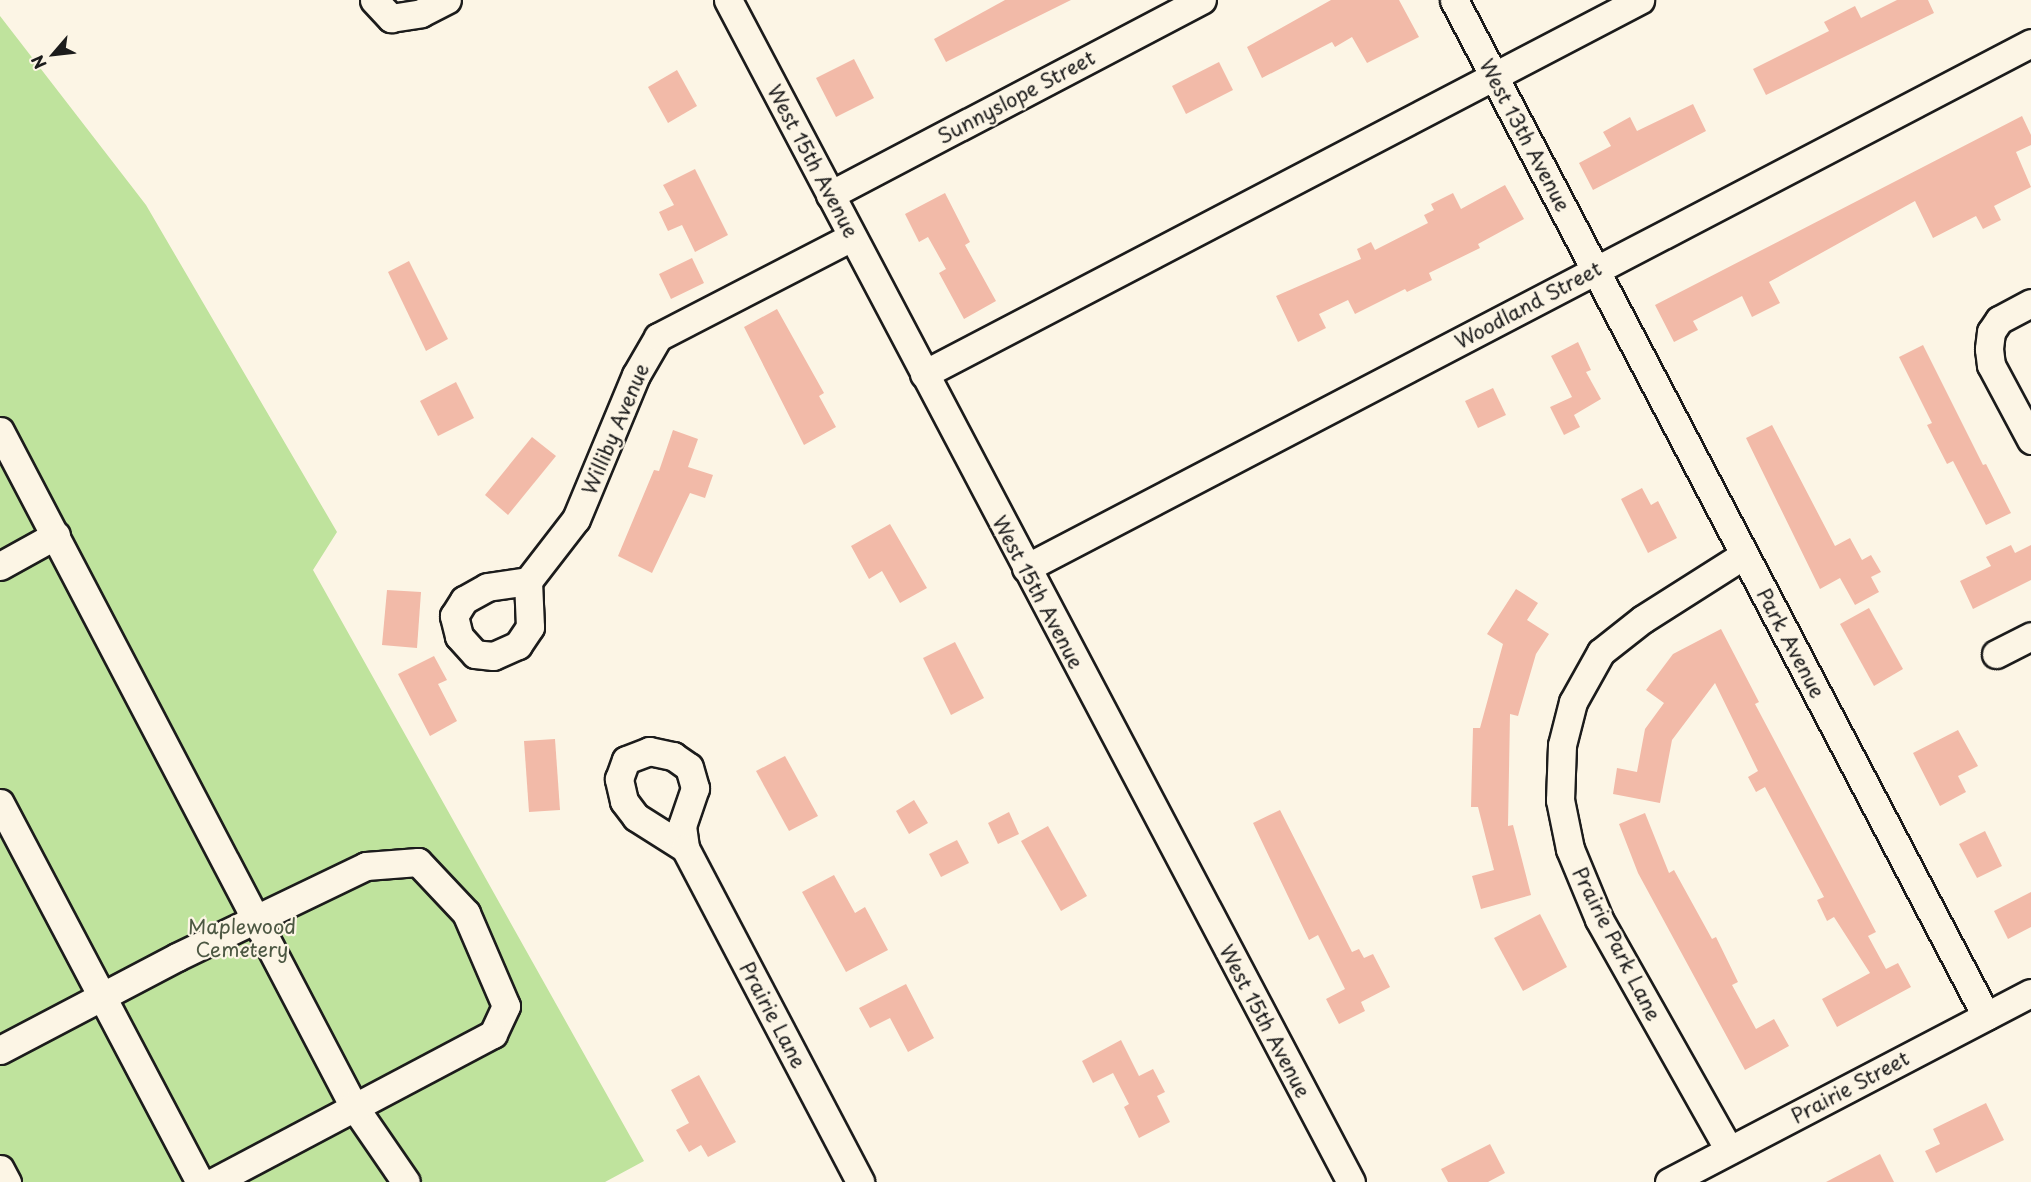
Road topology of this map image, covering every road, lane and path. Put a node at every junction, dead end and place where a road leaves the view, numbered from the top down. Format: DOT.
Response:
graph roads {
  1 [pos="374,0"];
  2 [pos="447,0"];
  3 [pos="728,0"];
  4 [pos="1202,0"];
  5 [pos="1454,0"];
  6 [pos="1640,0"];
  7 [pos="2031,43"];
  8 [pos="1493,75"];
  9 [pos="830,195"];
  10 [pos="852,237"];
  11 [pos="1595,270"];
  12 [pos="2031,303"];
  13 [pos="924,374"];
  14 [pos="0,431"];
  15 [pos="2031,440"];
  16 [pos="56,535"];
  17 [pos="1744,555"];
  18 [pos="0,566"];
  19 [pos="1026,568"];
  20 [pos="528,581"];
  21 [pos="2031,636"];
  22 [pos="1996,654"];
  23 [pos="0,803"];
  24 [pos="685,848"];
  25 [pos="256,919"];
  26 [pos="2031,993"];
  27 [pos="102,996"];
  28 [pos="1986,1016"];
  29 [pos="0,1050"];
  30 [pos="353,1105"];
  31 [pos="1729,1150"];
  32 [pos="0,1169"];
  33 [pos="7,1182"];
  34 [pos="200,1182"];
  35 [pos="214,1182"];
  36 [pos="406,1182"];
  37 [pos="860,1182"];
  38 [pos="1351,1182"];
  39 [pos="1669,1182"];
  1 -- 2 [label="street"];
  3 -- 9 [label="street, West 15th Avenue"];
  4 -- 9 [label="street, Sunnyslope Street"];
  5 -- 8 [label="street, West 13th Avenue"];
  6 -- 8 [label="street"];
  7 -- 11 [label="street, Woodland Street"];
  8 -- 11 [label="street, West 13th Avenue"];
  8 -- 13 [label="street"];
  9 -- 10 [label="street, West 15th Avenue"];
  10 -- 13 [label="street, West 15th Avenue"];
  10 -- 20 [label="street, Williby Avenue"];
  11 -- 17 [label="street, Park Avenue"];
  11 -- 19 [label="street, Woodland Street"];
  12 -- 15 [label="street"];
  13 -- 19 [label="street, West 15th Avenue"];
  14 -- 16 [label="street"];
  16 -- 18 [label="street"];
  16 -- 25 [label="street"];
  17 -- 28 [label="street, Park Avenue"];
  17 -- 31 [label="street, Prairie Park Lane"];
  19 -- 38 [label="street, West 15th Avenue"];
  21 -- 22 [label="street"];
  23 -- 27 [label="street"];
  24 -- 37 [label="street, Prairie Lane"];
  25 -- 27 [label="street"];
  25 -- 30 [label="street"];
  25 -- 30 [label="street"];
  26 -- 28 [label="street, Prairie Street"];
  27 -- 29 [label="street"];
  27 -- 34 [label="street"];
  28 -- 31 [label="street, Prairie Street"];
  30 -- 35 [label="street"];
  30 -- 36 [label="street"];
  31 -- 39 [label="street, Prairie Street"];
  32 -- 33 [label="street"];
}
